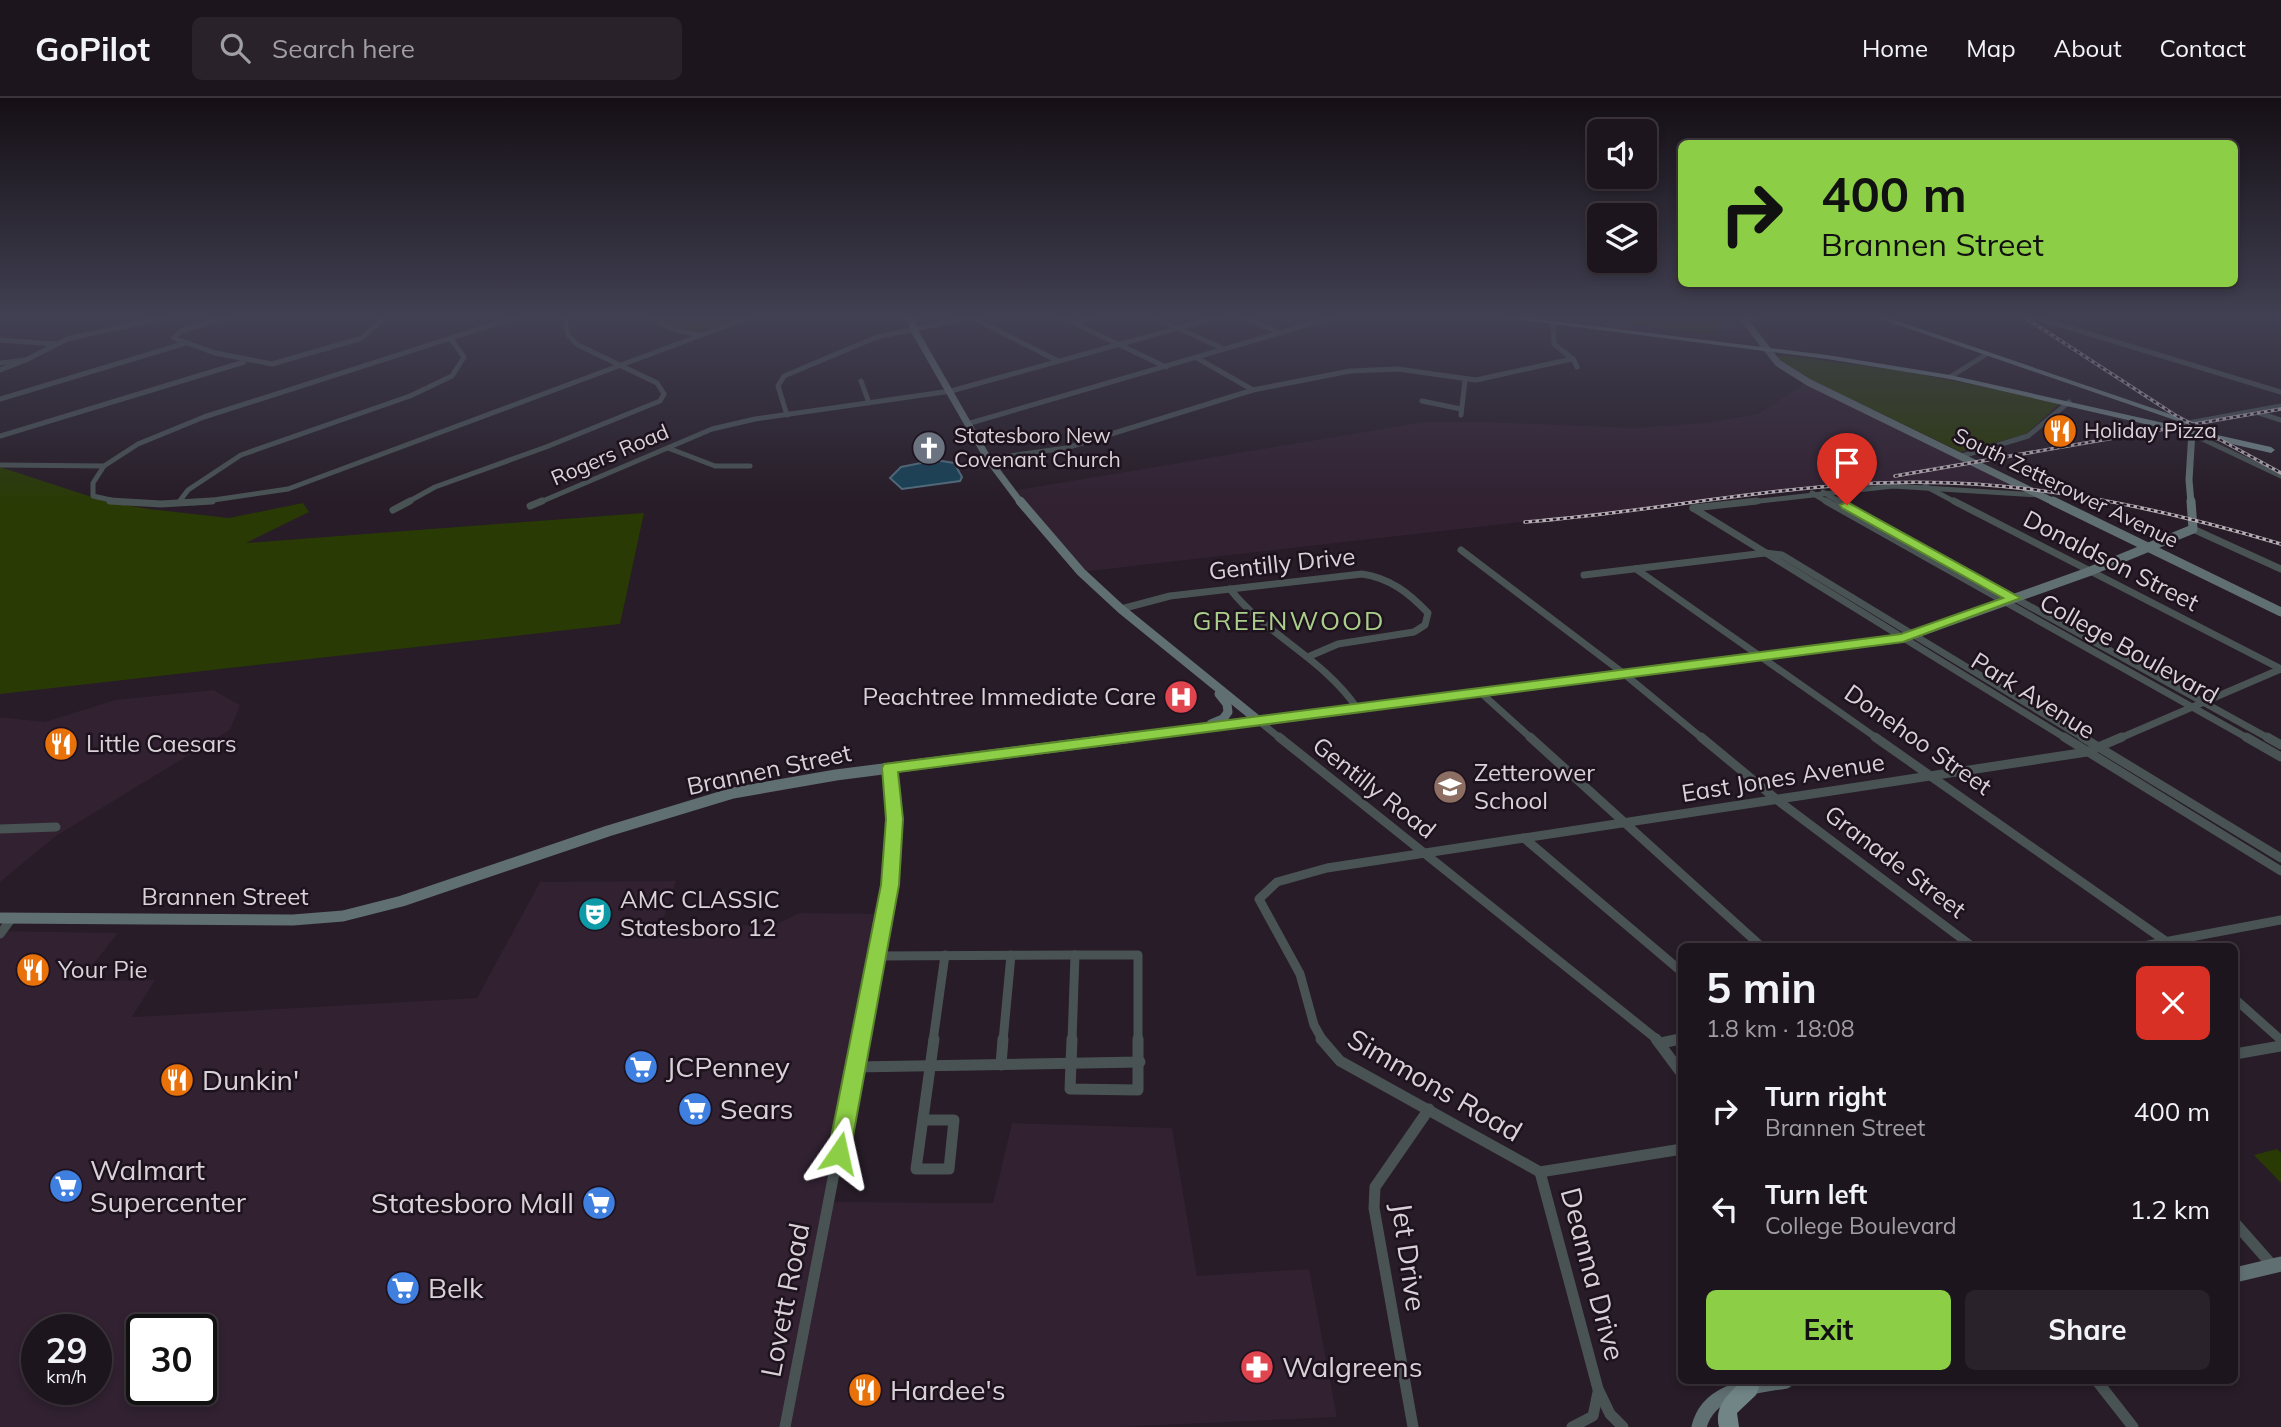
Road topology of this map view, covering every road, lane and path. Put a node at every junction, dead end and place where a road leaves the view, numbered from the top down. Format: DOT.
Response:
graph roads {
  1 [pos="68,379"];
  2 [pos="188,379"];
  3 [pos="324,379"];
  4 [pos="446,379"];
  5 [pos="583,379"];
  6 [pos="649,379"];
  7 [pos="782,379"];
  8 [pos="944,379"];
  9 [pos="994,379"];
  10 [pos="1124,379"];
  11 [pos="1235,379"];
  12 [pos="1312,379"];
  13 [pos="1460,379"];
  14 [pos="1479,379"];
  15 [pos="1803,379"];
  16 [pos="1960,379"];
  17 [pos="2056,379"];
  18 [pos="2238,379"];
  19 [pos="1465,380"];
  20 [pos="860,381"];
  21 [pos="1254,390"];
  22 [pos="951,391"];
  23 [pos="2281,392"];
  24 [pos="0,399"];
  25 [pos="1422,401"];
  26 [pos="2069,402"];
  27 [pos="869,403"];
  28 [pos="2281,406"];
  29 [pos="2253,411"];
  30 [pos="787,415"];
  31 [pos="2281,420"];
  32 [pos="967,424"];
  33 [pos="2192,428"];
  34 [pos="0,436"];
  35 [pos="667,447"];
  36 [pos="2276,451"];
  37 [pos="1962,456"];
  38 [pos="988,459"];
  39 [pos="0,465"];
  40 [pos="104,466"];
  41 [pos="750,466"];
  42 [pos="2281,476"];
  43 [pos="1925,486"];
  44 [pos="1823,492"];
  45 [pos="1812,493"];
  46 [pos="2042,495"];
  47 [pos="178,502"];
  48 [pos="530,506"];
  49 [pos="393,510"];
  50 [pos="2193,529"];
  51 [pos="2148,548"];
  52 [pos="1461,550"];
  53 [pos="1765,553"];
  54 [pos="1636,569"];
  55 [pos="2281,569"];
  56 [pos="2088,572"];
  57 [pos="1584,575"];
  58 [pos="1230,589"];
  59 [pos="2010,600"];
  60 [pos="1121,609"];
  61 [pos="2281,611"];
  62 [pos="1914,634"];
  63 [pos="1903,638"];
  64 [pos="1310,656"];
  65 [pos="1759,656"];
  66 [pos="1188,662"];
  67 [pos="2281,669"];
  68 [pos="1623,673"];
  69 [pos="1480,692"];
  70 [pos="2203,702"];
  71 [pos="2192,707"];
  72 [pos="1357,708"];
  73 [pos="1259,721"];
  74 [pos="1188,730"];
  75 [pos="2281,745"];
  76 [pos="2101,747"];
  77 [pos="2087,752"];
  78 [pos="2281,757"];
  79 [pos="890,768"];
  80 [pos="1933,775"];
  81 [pos="1776,799"];
  82 [pos="1626,822"];
  83 [pos="56,827"];
  84 [pos="0,829"];
  85 [pos="1524,838"];
  86 [pos="1427,853"];
  87 [pos="2281,858"];
  88 [pos="2281,871"];
  89 [pos="1277,883"];
  90 [pos="6,918"];
  91 [pos="2281,920"];
  92 [pos="0,933"];
  93 [pos="1758,943"];
  94 [pos="1968,943"];
  95 [pos="2170,943"];
  96 [pos="2176,943"];
  97 [pos="1075,954"];
  98 [pos="945,955"];
  99 [pos="1011,955"];
  100 [pos="877,957"];
  101 [pos="1678,969"];
  102 [pos="2238,1002"];
  103 [pos="1678,1040"];
  104 [pos="2281,1040"];
  105 [pos="1661,1043"];
  106 [pos="2281,1046"];
  107 [pos="2238,1053"];
  108 [pos="1140,1062"];
  109 [pos="1071,1064"];
  110 [pos="932,1065"];
  111 [pos="1001,1065"];
  112 [pos="855,1068"];
  113 [pos="1678,1068"];
  114 [pos="1429,1110"];
  115 [pos="925,1119"];
  116 [pos="1678,1150"];
  117 [pos="1540,1172"];
  118 [pos="2238,1226"];
  119 [pos="2277,1265"];
  120 [pos="2238,1274"];
  121 [pos="1770,1384"];
  122 [pos="2099,1384"];
  123 [pos="1749,1388"];
  124 [pos="1598,1389"];
  125 [pos="785,1427"];
  126 [pos="1413,1427"];
  127 [pos="1572,1427"];
  128 [pos="1623,1427"];
  129 [pos="1699,1427"];
  130 [pos="1728,1427"];
  131 [pos="2133,1427"];
  1 -- 24 [label="street"];
  2 -- 34 [label="street"];
  3 -- 40 [label="street"];
  4 -- 47 [label="street"];
  5 -- 47 [label="street"];
  6 -- 49 [label="street"];
  7 -- 30 [label="street"];
  8 -- 22 [label="street, Gentilly Road"];
  9 -- 22 [label="street, Rogers Road"];
  10 -- 32 [label="street"];
  11 -- 21 [label="street"];
  12 -- 21 [label="street"];
  13 -- 19 [label="street"];
  14 -- 19 [label="street"];
  15 -- 37 [label="street, South Zetterower Avenue"];
  16 -- 26 [label="main road"];
  17 -- 33 [label="main road"];
  18 -- 23 [label="street"];
  19 -- 25 [label="street"];
  20 -- 27 [label="street"];
  21 -- 38 [label="street"];
  22 -- 27 [label="street, Rogers Road"];
  22 -- 32 [label="street, Gentilly Road"];
  26 -- 33 [label="main road"];
  26 -- 37 [label="street"];
  27 -- 30 [label="street, Rogers Road"];
  28 -- 29 [label="street"];
  29 -- 31 [label="street"];
  29 -- 33 [label="street"];
  30 -- 35 [label="street, Rogers Road"];
  32 -- 38 [label="street, Gentilly Road"];
  33 -- 36 [label="main road"];
  33 -- 42 [label="street"];
  33 -- 50 [label="street"];
  35 -- 41 [label="street"];
  35 -- 48 [label="street, Rogers Road"];
  37 -- 46 [label="street, South Zetterower Avenue"];
  38 -- 60 [label="street, Gentilly Road"];
  39 -- 40 [label="street"];
  40 -- 47 [label="street"];
  43 -- 44 [label="street"];
  43 -- 46 [label="street"];
  43 -- 56 [label="street, Donaldson Street"];
  44 -- 45 [label="street"];
  44 -- 59 [label="street, College Boulevard"];
  45 -- 53 [label="street, Park Avenue"];
  45 -- 59 [label="street, College Boulevard"];
  46 -- 51 [label="street, South Zetterower Avenue"];
  50 -- 51 [label="street, Brannen Street"];
  50 -- 55 [label="street"];
  51 -- 56 [label="street, Brannen Street"];
  51 -- 61 [label="street, South Zetterower Avenue"];
  52 -- 68 [label="street, Granade Street"];
  53 -- 54 [label="street"];
  53 -- 62 [label="street, Park Avenue"];
  53 -- 63 [label="street, Park Avenue"];
  54 -- 57 [label="street"];
  54 -- 65 [label="street, Donehoo Street"];
  56 -- 59 [label="street, Brannen Street"];
  56 -- 67 [label="street, Donaldson Street"];
  58 -- 60 [label="street, Gentilly Drive"];
  58 -- 64 [label="street"];
  58 -- 64 [label="street, Gentilly Drive"];
  59 -- 62 [label="street, Brannen Street"];
  59 -- 70 [label="street, College Boulevard"];
  59 -- 71 [label="street, College Boulevard"];
  60 -- 66 [label="street, Gentilly Road"];
  62 -- 63 [label="street, Brannen Street"];
  62 -- 76 [label="street, Park Avenue"];
  63 -- 65 [label="street, Brannen Street"];
  63 -- 77 [label="street, Park Avenue"];
  64 -- 72 [label="street"];
  65 -- 68 [label="street, Brannen Street"];
  65 -- 80 [label="street, Donehoo Street"];
  66 -- 73 [label="street, Gentilly Road"];
  66 -- 74 [label="street"];
  67 -- 70 [label="street, East Jones Avenue"];
  68 -- 69 [label="street, Brannen Street"];
  68 -- 81 [label="street, Granade Street"];
  69 -- 72 [label="street, Brannen Street"];
  69 -- 82 [label="street"];
  70 -- 71 [label="street, East Jones Avenue"];
  70 -- 75 [label="street, College Boulevard"];
  71 -- 76 [label="street, East Jones Avenue"];
  71 -- 78 [label="street, College Boulevard"];
  72 -- 73 [label="street, Brannen Street"];
  73 -- 74 [label="street, Brannen Street"];
  73 -- 86 [label="street, Gentilly Road"];
  74 -- 79 [label="street, Brannen Street"];
  76 -- 77 [label="street, East Jones Avenue"];
  76 -- 87 [label="street, Park Avenue"];
  77 -- 80 [label="street, East Jones Avenue"];
  77 -- 88 [label="street, Park Avenue"];
  79 -- 90 [label="street, Brannen Street"];
  79 -- 100 [label="street, Lovett Road"];
  80 -- 81 [label="street, East Jones Avenue"];
  80 -- 95 [label="street, Donehoo Street"];
  81 -- 82 [label="street, East Jones Avenue"];
  81 -- 94 [label="street, Granade Street"];
  82 -- 85 [label="street, East Jones Avenue"];
  82 -- 93 [label="street"];
  83 -- 84 [label="street"];
  85 -- 86 [label="street, East Jones Avenue"];
  85 -- 101 [label="street"];
  86 -- 89 [label="street, East Jones Avenue"];
  86 -- 105 [label="street, Gentilly Road"];
  89 -- 114 [label="street, Simmons Road"];
  90 -- 92 [label="street"];
  91 -- 96 [label="street"];
  97 -- 99 [label="street"];
  97 -- 108 [label="street"];
  97 -- 109 [label="street"];
  98 -- 99 [label="street"];
  98 -- 100 [label="street"];
  98 -- 110 [label="street"];
  99 -- 111 [label="street"];
  100 -- 112 [label="street, Lovett Road"];
  102 -- 104 [label="street"];
  103 -- 105 [label="street"];
  105 -- 113 [label="street, Gentilly Road"];
  106 -- 107 [label="street"];
  108 -- 109 [label="street"];
  108 -- 109 [label="street"];
  109 -- 111 [label="street"];
  110 -- 111 [label="street"];
  110 -- 112 [label="street"];
  110 -- 115 [label="street"];
  112 -- 125 [label="street, Lovett Road"];
  114 -- 117 [label="street, Simmons Road"];
  114 -- 126 [label="street, Jet Drive"];
  115 -- 115 [label="street"];
  116 -- 117 [label="street"];
  117 -- 124 [label="street, Deanna Drive"];
  118 -- 119 [label="street"];
  119 -- 120 [label="street"];
  121 -- 123 [label="street"];
  122 -- 131 [label="street"];
  123 -- 129 [label="street"];
  123 -- 130 [label="main road"];
  124 -- 127 [label="street, Deanna Drive"];
  124 -- 128 [label="street, Deanna Drive"];
}
